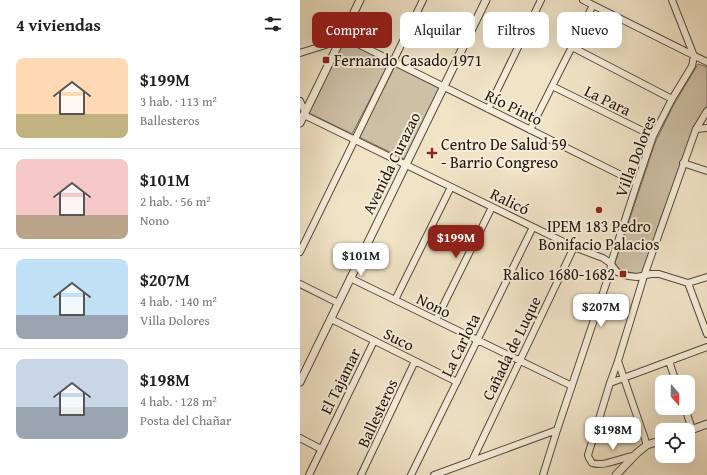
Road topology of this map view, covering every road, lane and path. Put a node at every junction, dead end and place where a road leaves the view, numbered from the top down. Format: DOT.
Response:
graph roads {
  1 [pos="360,0"];
  2 [pos="423,0"];
  3 [pos="486,0"];
  4 [pos="541,0"];
  5 [pos="583,0"];
  6 [pos="672,0"];
  7 [pos="593,5"];
  8 [pos="354,12"];
  9 [pos="590,12"];
  10 [pos="316,48"];
  11 [pos="336,48"];
  12 [pos="361,48"];
  13 [pos="571,48"];
  14 [pos="574,48"];
  15 [pos="300,53"];
  16 [pos="694,56"];
  17 [pos="393,62"];
  18 [pos="707,62"];
  19 [pos="552,86"];
  20 [pos="444,87"];
  21 [pos="672,99"];
  22 [pos="300,101"];
  23 [pos="488,109"];
  24 [pos="707,111"];
  25 [pos="303,114"];
  26 [pos="300,123"];
  27 [pos="707,128"];
  28 [pos="696,129"];
  29 [pos="530,130"];
  30 [pos="653,136"];
  31 [pos="355,139"];
  32 [pos="683,163"];
  33 [pos="406,165"];
  34 [pos="707,171"];
  35 [pos="637,183"];
  36 [pos="451,187"];
  37 [pos="492,207"];
  38 [pos="533,227"];
  39 [pos="574,247"];
  40 [pos="300,252"];
  41 [pos="612,265"];
  42 [pos="644,276"];
  43 [pos="707,277"];
  44 [pos="350,278"];
  45 [pos="688,283"];
  46 [pos="300,284"];
  47 [pos="395,300"];
  48 [pos="338,303"];
  49 [pos="330,319"];
  50 [pos="436,320"];
  51 [pos="707,334"];
  52 [pos="477,340"];
  53 [pos="374,341"];
  54 [pos="707,348"];
  55 [pos="415,361"];
  56 [pos="519,361"];
  57 [pos="618,361"];
  58 [pos="669,362"];
  59 [pos="674,375"];
  60 [pos="624,378"];
  61 [pos="300,382"];
  62 [pos="457,382"];
  63 [pos="610,383"];
  64 [pos="572,386"];
  65 [pos="707,424"];
  66 [pos="695,428"];
  67 [pos="557,430"];
  68 [pos="300,438"];
  69 [pos="655,442"];
  70 [pos="647,445"];
  71 [pos="321,449"];
  72 [pos="633,456"];
  73 [pos="472,461"];
  74 [pos="309,475"];
  75 [pos="361,475"];
  76 [pos="411,475"];
  77 [pos="434,475"];
  78 [pos="543,475"];
  79 [pos="616,475"];
  1 -- 8 [label="street"];
  2 -- 17 [label="street"];
  3 -- 20 [label="street, Avenida Curazao"];
  4 -- 23 [label="street"];
  5 -- 7 [label="street"];
  6 -- 16 [label="street"];
  7 -- 9 [label="street"];
  7 -- 16 [label="street"];
  10 -- 15 [label="street"];
  11 -- 25 [label="street"];
  12 -- 17 [label="street, Río Pinto"];
  13 -- 19 [label="street"];
  14 -- 21 [label="street"];
  16 -- 18 [label="street"];
  16 -- 21 [label="street, Villa Dolores"];
  17 -- 20 [label="street, Río Pinto"];
  17 -- 31 [label="street"];
  19 -- 29 [label="street"];
  19 -- 30 [label="street, La Para"];
  20 -- 23 [label="street, Río Pinto"];
  20 -- 33 [label="street, Avenida Curazao"];
  21 -- 30 [label="street, Villa Dolores"];
  22 -- 25 [label="street"];
  23 -- 29 [label="street, Río Pinto"];
  24 -- 28 [label="street"];
  25 -- 26 [label="street"];
  25 -- 31 [label="street, Ralicó"];
  27 -- 28 [label="street"];
  28 -- 32 [label="street"];
  29 -- 35 [label="street, Río Pinto"];
  30 -- 35 [label="street, Villa Dolores"];
  31 -- 33 [label="street, Ralicó"];
  31 -- 40 [label="street"];
  32 -- 34 [label="street"];
  32 -- 42 [label="street"];
  33 -- 36 [label="street, Ralicó"];
  33 -- 44 [label="street, Avenida Curazao"];
  35 -- 41 [label="street, Villa Dolores"];
  36 -- 37 [label="street, Ralicó"];
  36 -- 47 [label="street"];
  37 -- 38 [label="street, Ralicó"];
  37 -- 50 [label="street"];
  38 -- 39 [label="street, Ralicó"];
  38 -- 52 [label="street, La Carlota"];
  39 -- 41 [label="street, Ralicó"];
  39 -- 56 [label="street, Cañada de Luque"];
  41 -- 42 [label="street, Ralicó"];
  41 -- 64 [label="street, Villa Dolores"];
  42 -- 45 [label="street, Ralicó"];
  42 -- 57 [label="street"];
  43 -- 45 [label="street"];
  44 -- 47 [label="street, Nono"];
  44 -- 48 [label="street, Avenida Curazao"];
  45 -- 51 [label="street"];
  46 -- 48 [label="street"];
  47 -- 50 [label="street, Nono"];
  48 -- 49 [label="street, Avenida Curazao"];
  49 -- 53 [label="street, Suco"];
  49 -- 61 [label="street, Avenida Curazao"];
  50 -- 52 [label="street, Nono"];
  52 -- 56 [label="street, Nono"];
  52 -- 62 [label="street, La Carlota"];
  53 -- 55 [label="street, Suco"];
  53 -- 71 [label="street, El Tajamar"];
  54 -- 58 [label="street"];
  55 -- 62 [label="street, Suco"];
  55 -- 75 [label="street, Ballesteros"];
  56 -- 64 [label="street, Nono"];
  56 -- 73 [label="street, Cañada de Luque"];
  57 -- 60 [label="street"];
  57 -- 63 [label="street"];
  58 -- 59 [label="street"];
  58 -- 60 [label="street"];
  60 -- 63 [label="street"];
  60 -- 70 [label="street"];
  62 -- 76 [label="street, La Carlota"];
  63 -- 72 [label="street"];
  64 -- 67 [label="street, Villa Dolores"];
  65 -- 66 [label="street"];
  67 -- 73 [label="street"];
  67 -- 78 [label="street, Villa Dolores"];
  68 -- 71 [label="street"];
  69 -- 70 [label="street"];
  70 -- 72 [label="street"];
  71 -- 74 [label="street, El Tajamar"];
  72 -- 79 [label="street"];
  73 -- 77 [label="street"];
}
